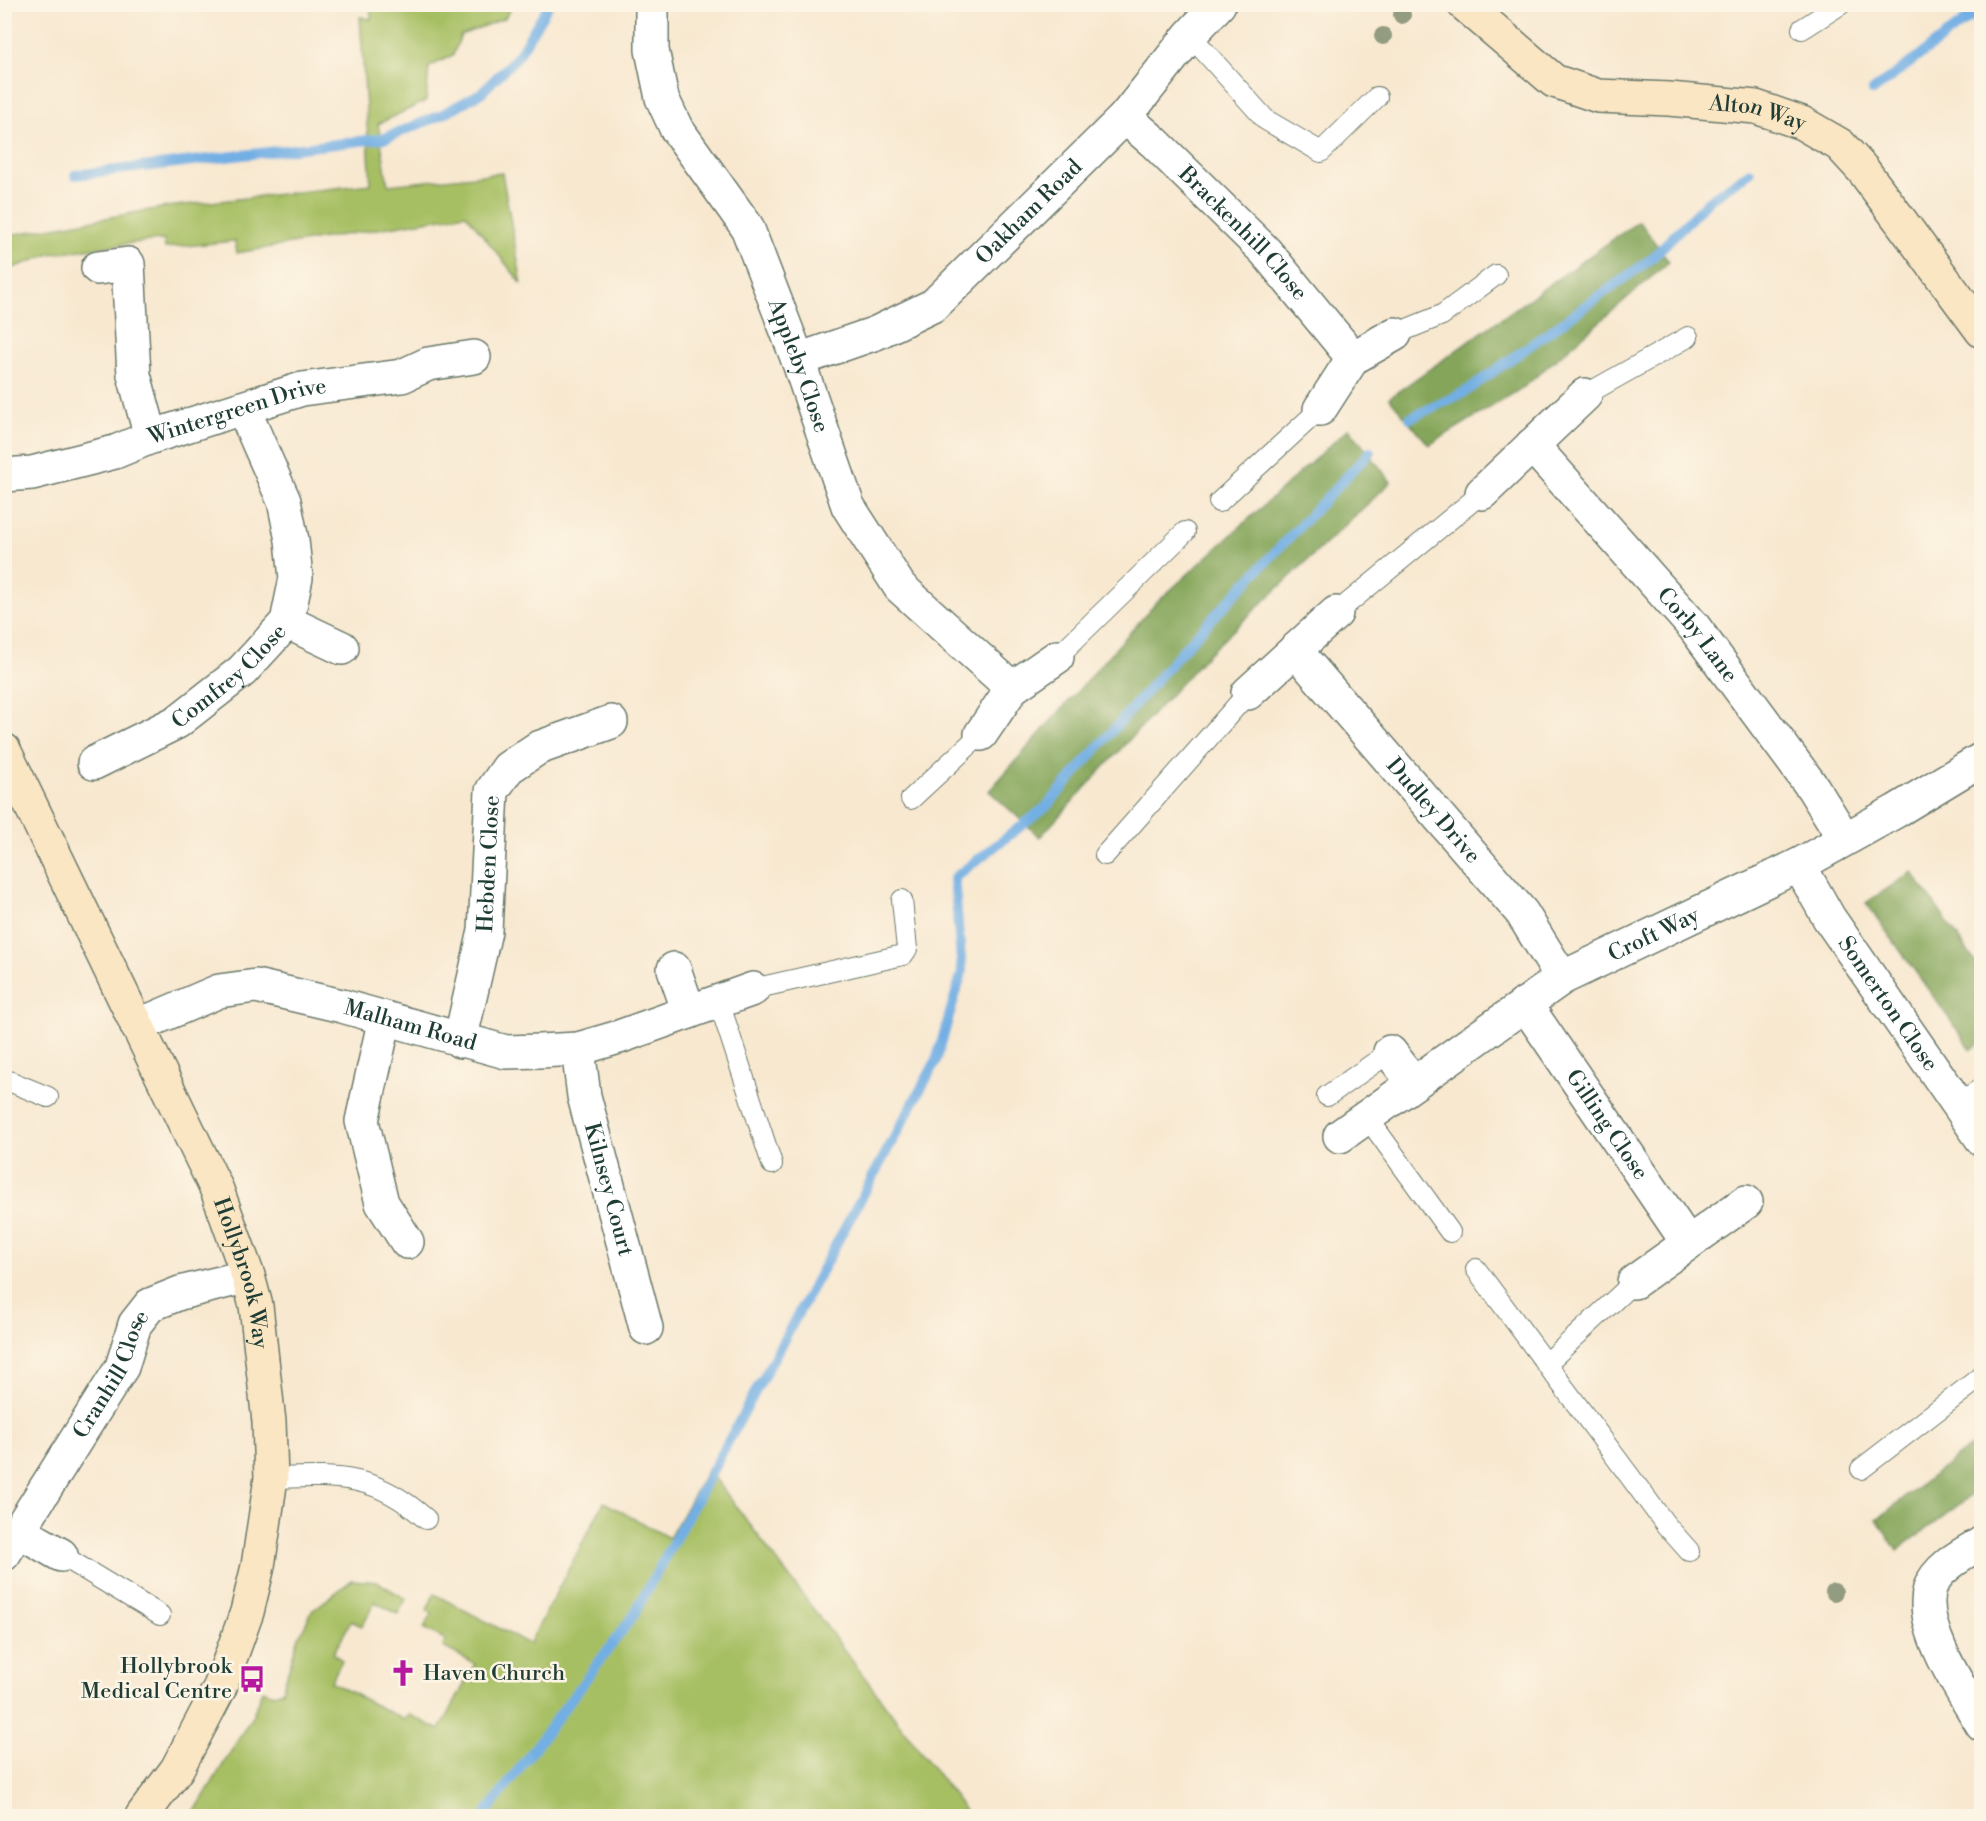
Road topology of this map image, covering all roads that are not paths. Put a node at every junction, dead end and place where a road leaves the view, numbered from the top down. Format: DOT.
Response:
graph roads {
  1 [pos="652,4"];
  2 [pos="1219,4"];
  3 [pos="1464,4"];
  4 [pos="1841,4"];
  5 [pos="1802,29"];
  6 [pos="1190,35"];
  7 [pos="1377,97"];
  8 [pos="1125,117"];
  9 [pos="98,267"];
  10 [pos="1496,274"];
  11 [pos="1982,331"];
  12 [pos="1395,334"];
  13 [pos="1688,337"];
  14 [pos="474,357"];
  15 [pos="1353,358"];
  16 [pos="798,360"];
  17 [pos="1585,395"];
  18 [pos="243,408"];
  19 [pos="1320,409"];
  20 [pos="151,438"];
  21 [pos="1532,445"];
  22 [pos="4,475"];
  23 [pos="1482,493"];
  24 [pos="1219,502"];
  25 [pos="1185,532"];
  26 [pos="1336,613"];
  27 [pos="287,622"];
  28 [pos="342,648"];
  29 [pos="1295,650"];
  30 [pos="1057,657"];
  31 [pos="1012,688"];
  32 [pos="1248,693"];
  33 [pos="611,722"];
  34 [pos="981,734"];
  35 [pos="4,750"];
  36 [pos="1982,759"];
  37 [pos="94,763"];
  38 [pos="911,799"];
  39 [pos="1844,838"];
  40 [pos="1105,855"];
  41 [pos="1799,865"];
  42 [pos="902,900"];
  43 [pos="674,969"];
  44 [pos="1562,978"];
  45 [pos="753,989"];
  46 [pos="719,1002"];
  47 [pos="1525,1004"];
  48 [pos="689,1012"];
  49 [pos="385,1018"];
  50 [pos="137,1026"];
  51 [pos="460,1041"];
  52 [pos="578,1049"];
  53 [pos="1390,1052"];
  54 [pos="4,1078"];
  55 [pos="1413,1082"];
  56 [pos="1327,1096"];
  57 [pos="1970,1096"];
  58 [pos="48,1097"];
  59 [pos="1367,1117"];
  60 [pos="1340,1136"];
  61 [pos="1982,1139"];
  62 [pos="772,1164"];
  63 [pos="1746,1202"];
  64 [pos="1450,1232"];
  65 [pos="407,1242"];
  66 [pos="1688,1243"];
  67 [pos="1476,1269"];
  68 [pos="248,1276"];
  69 [pos="1634,1282"];
  70 [pos="646,1328"];
  71 [pos="1546,1364"];
  72 [pos="1982,1376"];
  73 [pos="1861,1469"];
  74 [pos="271,1478"];
  75 [pos="426,1519"];
  76 [pos="12,1543"];
  77 [pos="1982,1543"];
  78 [pos="1689,1551"];
  79 [pos="61,1554"];
  80 [pos="160,1615"];
  81 [pos="1982,1724"];
  82 [pos="142,1816"];
  1 -- 16 [label="street, Appleby Close"];
  2 -- 6 [label="street, Oakham Road"];
  3 -- 11 [label="street, Alton Way"];
  4 -- 5 [label="lane"];
  6 -- 7 [label="lane"];
  6 -- 8 [label="street, Oakham Road"];
  8 -- 15 [label="street, Brackenhill Close"];
  8 -- 16 [label="street, Oakham Road"];
  9 -- 20 [label="street"];
  10 -- 12 [label="lane"];
  12 -- 15 [label="street"];
  13 -- 17 [label="lane"];
  14 -- 18 [label="street, Wintergreen Drive"];
  15 -- 19 [label="street"];
  16 -- 31 [label="street, Appleby Close"];
  17 -- 21 [label="street"];
  18 -- 20 [label="street, Wintergreen Drive"];
  18 -- 27 [label="street, Comfrey Close"];
  19 -- 24 [label="lane"];
  20 -- 22 [label="street, Wintergreen Drive"];
  21 -- 23 [label="street"];
  21 -- 39 [label="street, Corby Lane"];
  23 -- 26 [label="lane"];
  25 -- 30 [label="lane"];
  26 -- 29 [label="street"];
  27 -- 28 [label="street"];
  27 -- 37 [label="street, Comfrey Close"];
  29 -- 32 [label="street"];
  29 -- 44 [label="street, Dudley Drive"];
  30 -- 31 [label="street"];
  31 -- 34 [label="street"];
  32 -- 40 [label="lane"];
  33 -- 51 [label="street, Hebden Close"];
  34 -- 38 [label="lane"];
  35 -- 50 [label="street, Hollybrook Way"];
  36 -- 39 [label="street, Croft Way"];
  39 -- 41 [label="street, Croft Way"];
  41 -- 44 [label="street, Croft Way"];
  41 -- 57 [label="street, Somerton Close"];
  42 -- 45 [label="lane"];
  43 -- 48 [label="street"];
  44 -- 47 [label="street, Croft Way"];
  45 -- 46 [label="street, Malham Road"];
  46 -- 48 [label="street, Malham Road"];
  46 -- 62 [label="lane"];
  47 -- 55 [label="street, Croft Way"];
  47 -- 66 [label="street, Gilling Close"];
  48 -- 52 [label="street, Malham Road"];
  49 -- 50 [label="street, Malham Road"];
  49 -- 51 [label="street, Malham Road"];
  49 -- 65 [label="street"];
  50 -- 68 [label="street, Hollybrook Way"];
  51 -- 52 [label="street, Malham Road"];
  52 -- 70 [label="street, Kilnsey Court"];
  53 -- 55 [label="street"];
  53 -- 56 [label="lane"];
  54 -- 58 [label="lane"];
  55 -- 59 [label="street, Croft Way"];
  57 -- 61 [label="street, Somerton Close"];
  59 -- 60 [label="street, Croft Way"];
  59 -- 64 [label="lane"];
  63 -- 66 [label="street"];
  66 -- 69 [label="street"];
  67 -- 71 [label="lane"];
  68 -- 74 [label="street, Hollybrook Way"];
  68 -- 76 [label="street, Cranhill Close"];
  69 -- 71 [label="lane"];
  71 -- 78 [label="lane"];
  72 -- 73 [label="lane"];
  74 -- 75 [label="lane"];
  74 -- 82 [label="street, Hollybrook Way"];
  76 -- 79 [label="street, Cranhill Close"];
  77 -- 81 [label="street"];
  79 -- 80 [label="lane"];
}
